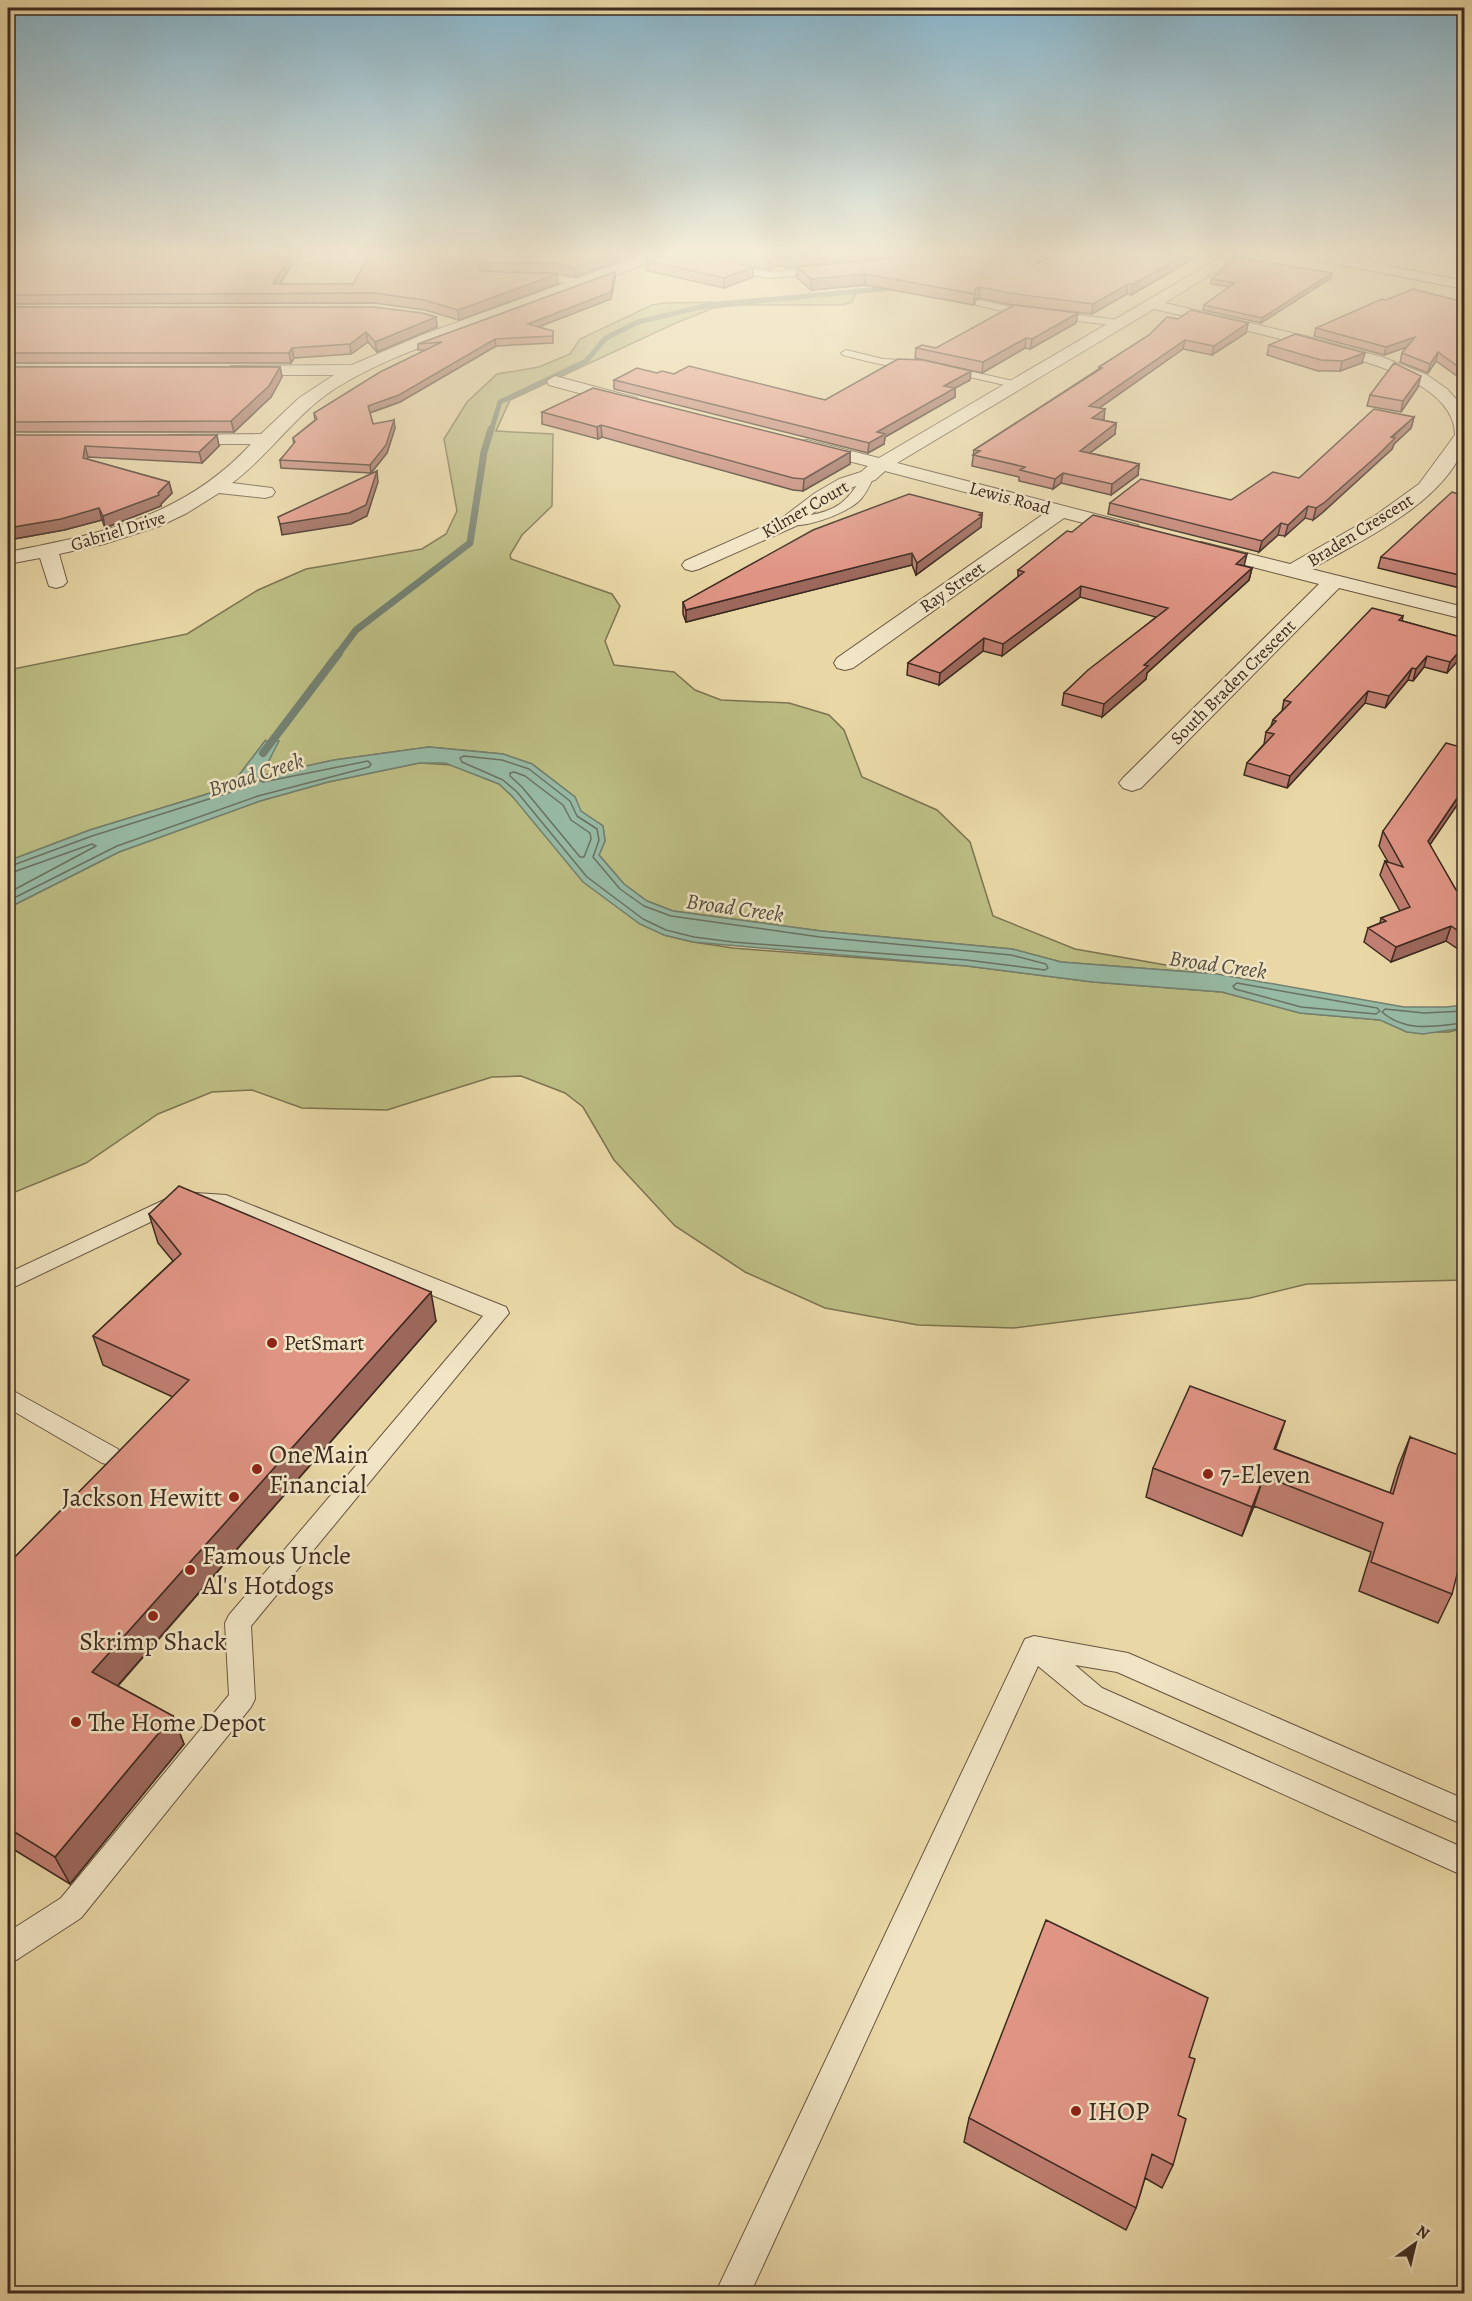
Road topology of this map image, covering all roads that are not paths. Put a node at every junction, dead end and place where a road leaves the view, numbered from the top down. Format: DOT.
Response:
graph roads {
  1 [pos="376,360"];
  2 [pos="876,360"];
  3 [pos="1058,360"];
  4 [pos="1373,360"];
  5 [pos="223,370"];
  6 [pos="355,370"];
  7 [pos="555,381"];
  8 [pos="1018,385"];
  9 [pos="1458,404"];
  10 [pos="654,407"];
  11 [pos="1464,430"];
  12 [pos="160,439"];
  13 [pos="265,439"];
  14 [pos="785,440"];
  15 [pos="875,470"];
  16 [pos="216,488"];
  17 [pos="265,492"];
  18 [pos="1060,511"];
  19 [pos="1148,534"];
  20 [pos="1182,542"];
  21 [pos="48,551"];
  22 [pos="8,558"];
  23 [pos="692,565"];
  24 [pos="1293,571"];
  25 [pos="1334,581"];
  26 [pos="56,582"];
  27 [pos="1464,613"];
  28 [pos="845,663"];
  29 [pos="1132,783"];
  30 [pos="8,1282"];
  31 [pos="8,1397"];
  32 [pos="110,1456"];
  33 [pos="1034,1647"];
  34 [pos="1464,1812"];
  35 [pos="1464,1862"];
  36 [pos="8,1949"];
  37 [pos="732,2294"];
  1 -- 6 [label="street, Gabriel Drive"];
  2 -- 8 [label="lane"];
  3 -- 8 [label="street, Kilmer Court"];
  4 -- 9 [label="street, Braden Crescent"];
  5 -- 6 [label="street"];
  6 -- 13 [label="street, Gabriel Drive"];
  7 -- 10 [label="street"];
  8 -- 15 [label="street, Kilmer Court"];
  9 -- 11 [label="street, Braden Crescent"];
  11 -- 24 [label="street, Braden Crescent"];
  12 -- 13 [label="street"];
  13 -- 16 [label="street, Gabriel Drive"];
  14 -- 15 [label="street, Lewis Road"];
  15 -- 18 [label="street, Lewis Road"];
  15 -- 23 [label="street, Kilmer Court"];
  16 -- 17 [label="street"];
  16 -- 21 [label="street, Gabriel Drive"];
  18 -- 19 [label="street, Lewis Road"];
  18 -- 28 [label="street, Ray Street"];
  20 -- 24 [label="street"];
  21 -- 22 [label="street, Gabriel Drive"];
  21 -- 26 [label="street"];
  24 -- 25 [label="street"];
  25 -- 27 [label="street"];
  25 -- 29 [label="street, South Braden Crescent"];
  30 -- 36 [label="lane"];
  31 -- 32 [label="lane"];
  33 -- 34 [label="lane"];
  33 -- 35 [label="lane"];
  33 -- 37 [label="lane"];
}
